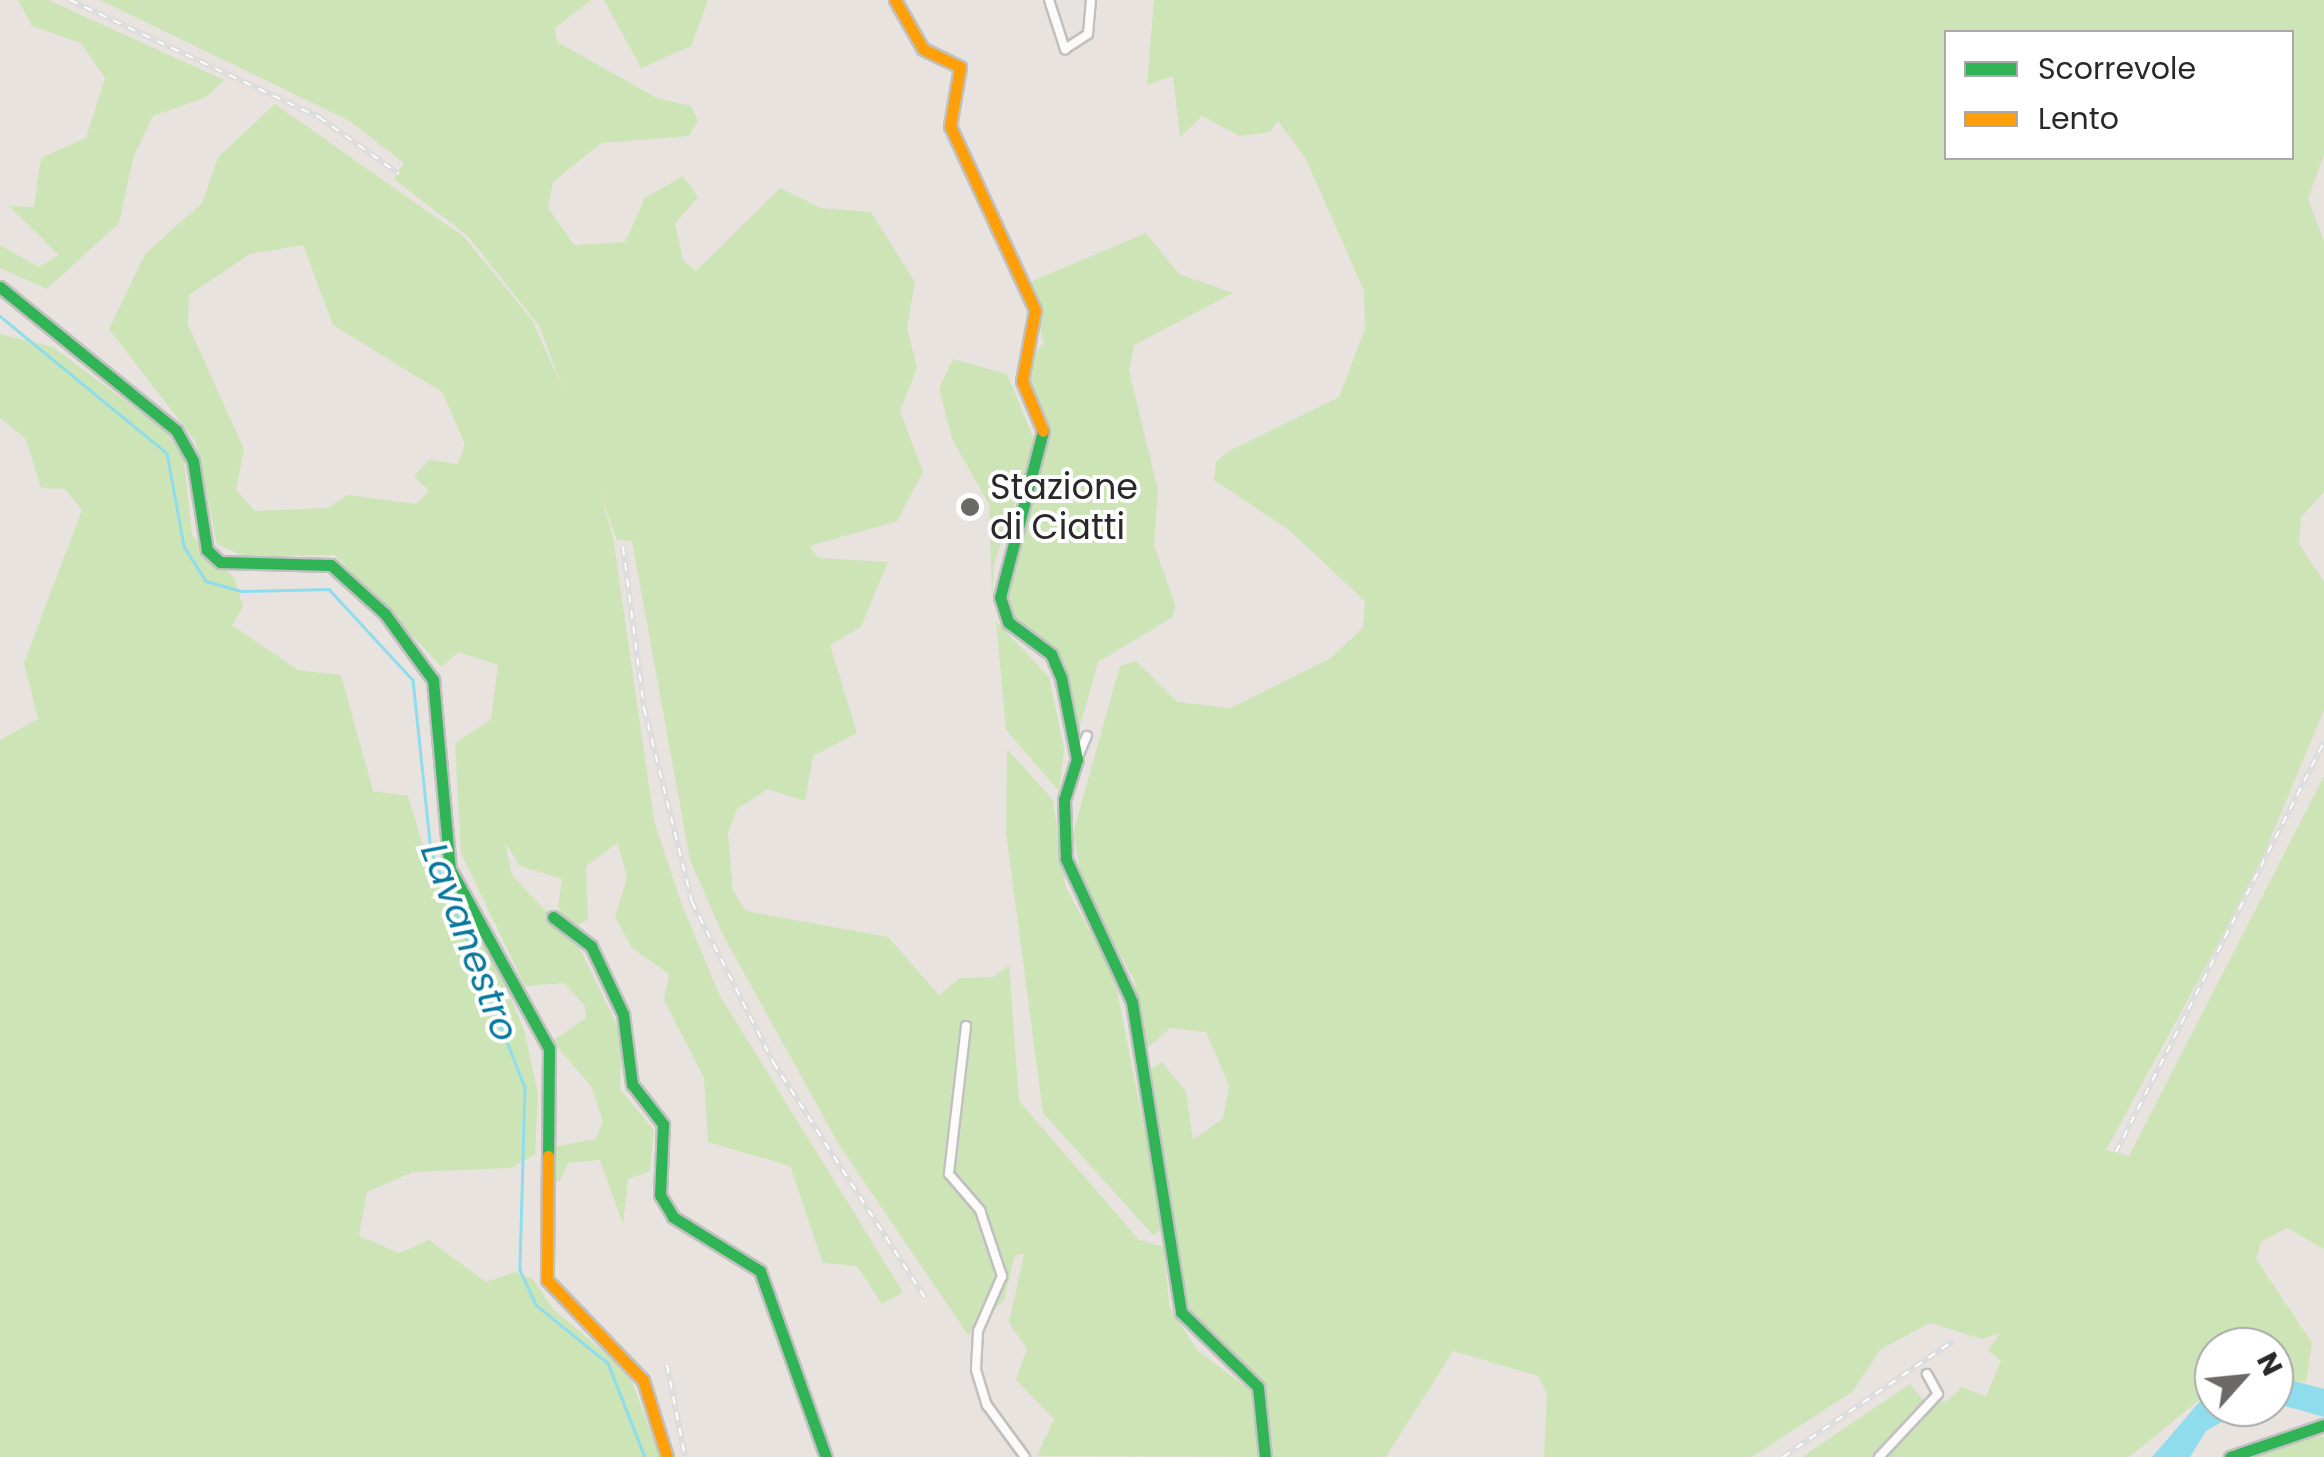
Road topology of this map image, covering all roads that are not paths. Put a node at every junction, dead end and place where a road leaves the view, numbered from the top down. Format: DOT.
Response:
graph roads {
  1 [pos="895,0"];
  2 [pos="1048,0"];
  3 [pos="1092,0"];
  4 [pos="0,287"];
  5 [pos="1087,736"];
  6 [pos="1077,759"];
  7 [pos="553,917"];
  8 [pos="966,1026"];
  9 [pos="1927,1374"];
  10 [pos="2324,1425"];
  11 [pos="667,1457"];
  12 [pos="826,1457"];
  13 [pos="1025,1457"];
  14 [pos="1265,1457"];
  15 [pos="1879,1457"];
  16 [pos="2230,1457"];
  1 -- 6 [label="street"];
  2 -- 3 [label="street"];
  4 -- 11 [label="street"];
  5 -- 6 [label="street"];
  6 -- 14 [label="street"];
  7 -- 12 [label="street"];
  8 -- 13 [label="street"];
  9 -- 15 [label="street"];
  10 -- 16 [label="street"];
}
